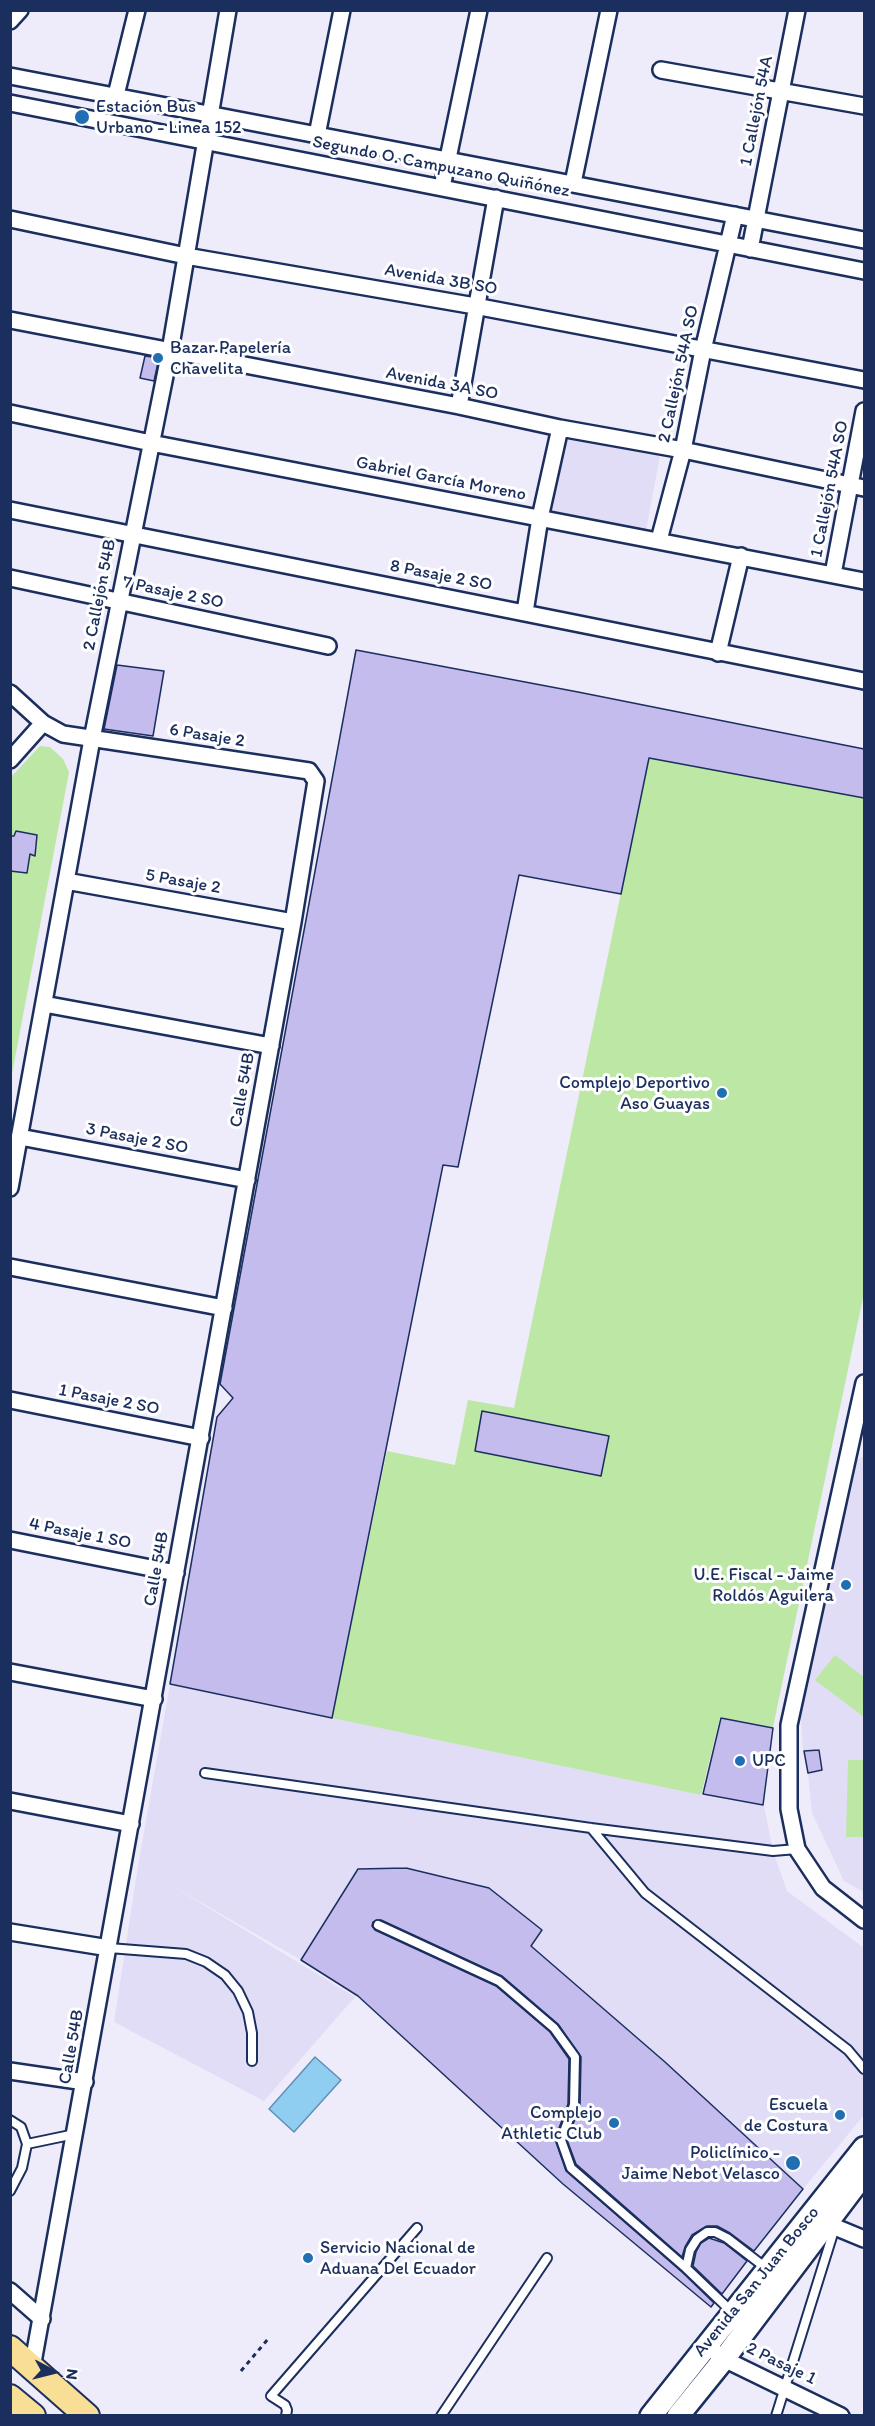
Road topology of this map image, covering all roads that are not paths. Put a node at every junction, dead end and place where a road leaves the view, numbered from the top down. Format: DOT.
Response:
graph roads {
  1 [pos="20,10"];
  2 [pos="137,10"];
  3 [pos="228,10"];
  4 [pos="342,10"];
  5 [pos="478,10"];
  6 [pos="609,10"];
  7 [pos="797,10"];
  8 [pos="10,21"];
  9 [pos="661,70"];
  10 [pos="10,76"];
  11 [pos="780,92"];
  12 [pos="116,95"];
  13 [pos="10,103"];
  14 [pos="864,106"];
  15 [pos="209,113"];
  16 [pos="317,135"];
  17 [pos="205,141"];
  18 [pos="448,160"];
  19 [pos="573,183"];
  20 [pos="442,187"];
  21 [pos="495,198"];
  22 [pos="735,215"];
  23 [pos="756,218"];
  24 [pos="10,219"];
  25 [pos="864,240"];
  26 [pos="728,244"];
  27 [pos="750,249"];
  28 [pos="186,256"];
  29 [pos="864,271"];
  30 [pos="475,306"];
  31 [pos="10,320"];
  32 [pos="703,350"];
  33 [pos="170,351"];
  34 [pos="864,380"];
  35 [pos="459,406"];
  36 [pos="864,411"];
  37 [pos="10,413"];
  38 [pos="560,428"];
  39 [pos="152,443"];
  40 [pos="683,450"];
  41 [pos="849,485"];
  42 [pos="864,488"];
  43 [pos="10,510"];
  44 [pos="540,518"];
  45 [pos="132,534"];
  46 [pos="659,540"];
  47 [pos="741,556"];
  48 [pos="834,574"];
  49 [pos="10,578"];
  50 [pos="864,581"];
  51 [pos="118,602"];
  52 [pos="525,612"];
  53 [pos="328,646"];
  54 [pos="718,653"];
  55 [pos="864,681"];
  56 [pos="10,693"];
  57 [pos="43,723"];
  58 [pos="92,738"];
  59 [pos="10,760"];
  60 [pos="314,776"];
  61 [pos="66,881"];
  62 [pos="293,922"];
  63 [pos="44,1004"];
  64 [pos="271,1046"];
  65 [pos="20,1137"];
  66 [pos="247,1180"];
  67 [pos="10,1188"];
  68 [pos="10,1267"];
  69 [pos="224,1308"];
  70 [pos="864,1383"];
  71 [pos="10,1400"];
  72 [pos="859,1434"];
  73 [pos="201,1438"];
  74 [pos="10,1540"];
  75 [pos="176,1573"];
  76 [pos="10,1672"];
  77 [pos="154,1699"];
  78 [pos="205,1773"];
  79 [pos="10,1801"];
  80 [pos="131,1824"];
  81 [pos="591,1828"];
  82 [pos="796,1849"];
  83 [pos="864,1920"];
  84 [pos="378,1925"];
  85 [pos="10,1932"];
  86 [pos="109,1948"];
  87 [pos="252,2061"];
  88 [pos="864,2069"];
  89 [pos="10,2071"];
  90 [pos="85,2082"];
  91 [pos="10,2120"];
  92 [pos="76,2134"];
  93 [pos="27,2144"];
  94 [pos="864,2148"];
  95 [pos="854,2179"];
  96 [pos="10,2191"];
  97 [pos="826,2220"];
  98 [pos="417,2228"];
  99 [pos="864,2239"];
  100 [pos="547,2258"];
  101 [pos="686,2268"];
  102 [pos="768,2269"];
  103 [pos="10,2291"];
  104 [pos="732,2313"];
  105 [pos="42,2319"];
  106 [pos="706,2345"];
  107 [pos="10,2348"];
  108 [pos="724,2359"];
  109 [pos="32,2368"];
  110 [pos="785,2388"];
  111 [pos="10,2397"];
  112 [pos="33,2415"];
  113 [pos="87,2415"];
  114 [pos="286,2415"];
  115 [pos="441,2415"];
  116 [pos="651,2415"];
  117 [pos="678,2415"];
  118 [pos="776,2415"];
  119 [pos="841,2415"];
  1 -- 8 [label="street"];
  2 -- 12 [label="street"];
  3 -- 15 [label="street, 2 Callejón 54B"];
  4 -- 16 [label="street"];
  5 -- 18 [label="street"];
  6 -- 19 [label="street"];
  7 -- 11 [label="street, 1 Callejón 54A"];
  9 -- 11 [label="street"];
  10 -- 12 [label="street, Segundo O. Campuzano Quiñónez"];
  11 -- 14 [label="street"];
  11 -- 23 [label="street, 1 Callejón 54A"];
  12 -- 15 [label="street, Segundo O. Campuzano Quiñónez"];
  13 -- 17 [label="street, Segundo O. Campuzano Quiñónez"];
  15 -- 16 [label="street, Segundo O. Campuzano Quiñónez"];
  15 -- 17 [label="street, 2 Callejón 54B"];
  16 -- 18 [label="street, Segundo O. Campuzano Quiñónez"];
  17 -- 20 [label="street, Segundo O. Campuzano Quiñónez"];
  17 -- 28 [label="street, 2 Callejón 54B"];
  18 -- 19 [label="street, Segundo O. Campuzano Quiñónez"];
  18 -- 20 [label="street"];
  19 -- 22 [label="street, Segundo O. Campuzano Quiñónez"];
  20 -- 21 [label="street, Segundo O. Campuzano Quiñónez"];
  21 -- 26 [label="street, Segundo O. Campuzano Quiñónez"];
  21 -- 30 [label="street"];
  22 -- 23 [label="street, Segundo O. Campuzano Quiñónez"];
  22 -- 26 [label="street, 2 Callejón 54A SO"];
  23 -- 25 [label="street, Segundo O. Campuzano Quiñónez"];
  23 -- 27 [label="street, 1 Callejón 54A"];
  24 -- 28 [label="street, Avenida 3B SO"];
  26 -- 27 [label="street, Segundo O. Campuzano Quiñónez"];
  26 -- 32 [label="street, 2 Callejón 54A SO"];
  27 -- 29 [label="street, Segundo O. Campuzano Quiñónez"];
  28 -- 30 [label="street, Avenida 3B SO"];
  28 -- 33 [label="street, 2 Callejón 54B"];
  30 -- 32 [label="street, Avenida 3B SO"];
  30 -- 35 [label="street"];
  31 -- 33 [label="street, Avenida 3A SO"];
  32 -- 34 [label="street, Avenida 3B SO"];
  32 -- 40 [label="street, 2 Callejón 54A SO"];
  33 -- 35 [label="street, Avenida 3A SO"];
  33 -- 39 [label="street, 2 Callejón 54B"];
  35 -- 38 [label="street, Avenida 3A SO"];
  36 -- 41 [label="street, 1 Callejón 54A SO"];
  37 -- 39 [label="street, Gabriel García Moreno"];
  38 -- 40 [label="street, Avenida 3A SO"];
  38 -- 44 [label="street"];
  39 -- 44 [label="street, Gabriel García Moreno"];
  39 -- 45 [label="street, 2 Callejón 54B"];
  40 -- 41 [label="street, Avenida 3A SO"];
  40 -- 46 [label="street, 2 Callejón 54A SO"];
  41 -- 42 [label="street, Avenida 3A SO"];
  41 -- 48 [label="street, 1 Callejón 54A SO"];
  43 -- 45 [label="street, 8 Pasaje 2 SO"];
  44 -- 46 [label="street, Gabriel García Moreno"];
  44 -- 52 [label="street"];
  45 -- 51 [label="street, 2 Callejón 54B"];
  45 -- 52 [label="street, 8 Pasaje 2 SO"];
  46 -- 47 [label="street, Gabriel García Moreno"];
  47 -- 48 [label="street, Gabriel García Moreno"];
  47 -- 54 [label="street"];
  48 -- 50 [label="street, Gabriel García Moreno"];
  49 -- 51 [label="street, 7 Pasaje 2 SO"];
  51 -- 53 [label="street, 7 Pasaje 2 SO"];
  51 -- 58 [label="street, 2 Callejón 54B"];
  52 -- 54 [label="street, 8 Pasaje 2 SO"];
  54 -- 55 [label="street, 8 Pasaje 2 SO"];
  56 -- 57 [label="street, 6 Pasaje 2"];
  57 -- 58 [label="street, 6 Pasaje 2"];
  57 -- 59 [label="street"];
  58 -- 60 [label="street, 6 Pasaje 2"];
  58 -- 61 [label="street, 2 Callejón 54B"];
  60 -- 62 [label="street, Calle 54B"];
  61 -- 62 [label="street, 5 Pasaje 2"];
  61 -- 63 [label="street, 2 Callejón 54B"];
  62 -- 64 [label="street, Calle 54B"];
  63 -- 64 [label="street"];
  63 -- 65 [label="street, 2 Callejón 54B"];
  64 -- 66 [label="street, Calle 54B"];
  65 -- 66 [label="street, 3 Pasaje 2 SO"];
  65 -- 67 [label="street, 2 Callejón 54B"];
  66 -- 69 [label="street, Calle 54B"];
  68 -- 69 [label="street"];
  69 -- 73 [label="street, Calle 54B"];
  70 -- 72 [label="street"];
  71 -- 73 [label="street, 1 Pasaje 2 SO"];
  72 -- 82 [label="street"];
  73 -- 75 [label="street, Calle 54B"];
  74 -- 75 [label="street, 4 Pasaje 1 SO"];
  75 -- 77 [label="street, Calle 54B"];
  76 -- 77 [label="street"];
  77 -- 80 [label="street, Calle 54B"];
  78 -- 81 [label="lane"];
  79 -- 80 [label="street"];
  80 -- 86 [label="street, Calle 54B"];
  81 -- 82 [label="lane"];
  81 -- 88 [label="lane"];
  82 -- 83 [label="street"];
  84 -- 101 [label="lane"];
  85 -- 86 [label="street"];
  86 -- 87 [label="lane"];
  86 -- 90 [label="street, Calle 54B"];
  89 -- 90 [label="street"];
  90 -- 92 [label="street, Calle 54B"];
  91 -- 93 [label="lane"];
  92 -- 93 [label="lane"];
  92 -- 105 [label="street, Calle 54B"];
  93 -- 96 [label="lane"];
  94 -- 95 [label="street, Avenida San Juan Bosco"];
  95 -- 97 [label="street, Avenida San Juan Bosco"];
  97 -- 99 [label="street"];
  97 -- 102 [label="street, Avenida San Juan Bosco"];
  97 -- 108 [label="street, Avenida San Juan Bosco"];
  97 -- 110 [label="lane"];
  98 -- 114 [label="lane"];
  100 -- 115 [label="lane"];
  101 -- 102 [label="lane"];
  101 -- 104 [label="lane"];
  102 -- 104 [label="street, Avenida San Juan Bosco"];
  103 -- 105 [label="street"];
  104 -- 106 [label="street, Avenida San Juan Bosco"];
  105 -- 109 [label="street, Calle 54B"];
  106 -- 108 [label="street, 2 Pasaje 1"];
  106 -- 116 [label="street, Avenida San Juan Bosco"];
  107 -- 109 [label="main road"];
  108 -- 110 [label="street, 2 Pasaje 1"];
  108 -- 117 [label="street, Avenida San Juan Bosco"];
  109 -- 113 [label="main road"];
  110 -- 118 [label="lane"];
  110 -- 119 [label="street, 2 Pasaje 1"];
  111 -- 112 [label="main road"];
}
